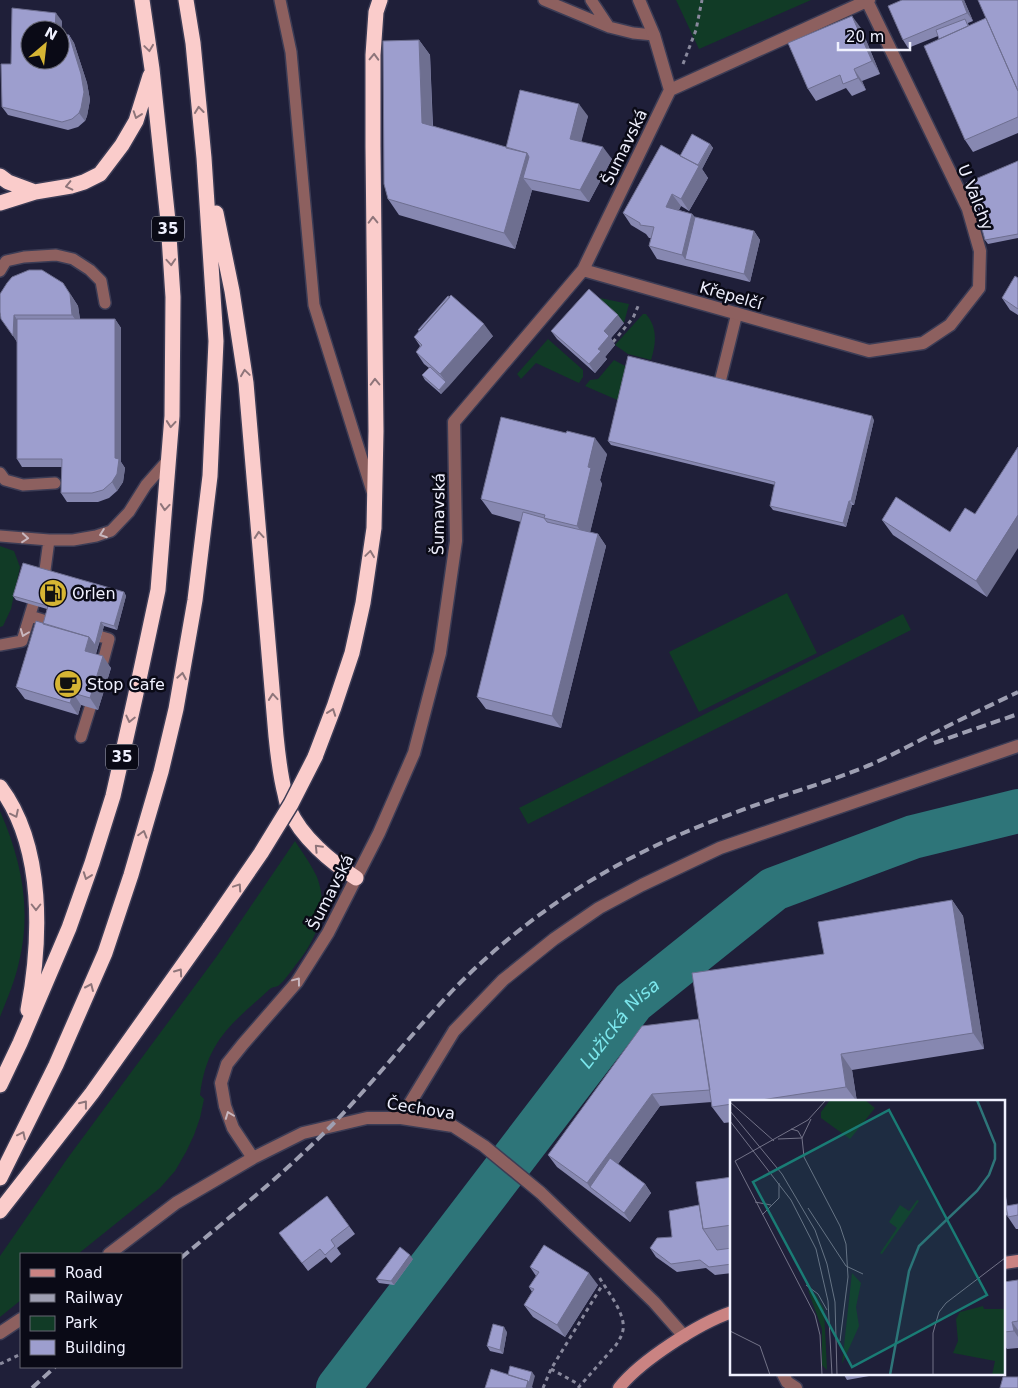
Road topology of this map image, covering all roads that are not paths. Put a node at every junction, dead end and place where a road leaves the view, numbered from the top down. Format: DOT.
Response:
graph roads {
  1 [pos="142,0"];
  2 [pos="186,0"];
  3 [pos="280,0"];
  4 [pos="380,0"];
  5 [pos="544,0"];
  6 [pos="591,0"];
  7 [pos="639,0"];
  8 [pos="868,1"];
  9 [pos="609,27"];
  10 [pos="654,35"];
  11 [pos="152,69"];
  12 [pos="670,90"];
  13 [pos="204,158"];
  14 [pos="0,176"];
  15 [pos="36,192"];
  16 [pos="0,203"];
  17 [pos="583,270"];
  18 [pos="0,271"];
  19 [pos="105,303"];
  20 [pos="737,313"];
  21 [pos="869,351"];
  22 [pos="720,382"];
  23 [pos="169,459"];
  24 [pos="0,473"];
  25 [pos="55,483"];
  26 [pos="375,500"];
  27 [pos="0,536"];
  28 [pos="49,540"];
  29 [pos="45,570"];
  30 [pos="0,645"];
  31 [pos="102,665"];
  32 [pos="90,708"];
  33 [pos="81,737"];
  34 [pos="1018,746"];
  35 [pos="0,787"];
  36 [pos="356,878"];
  37 [pos="20,1042"];
  38 [pos="0,1085"];
  39 [pos="401,1118"];
  40 [pos="253,1158"];
  41 [pos="0,1178"];
  42 [pos="0,1211"];
  43 [pos="110,1253"];
  44 [pos="730,1313"];
  45 [pos="20,1320"];
  46 [pos="0,1333"];
  47 [pos="684,1336"];
  48 [pos="783,1376"];
  49 [pos="619,1388"];
  50 [pos="796,1388"];
  1 -- 11 [label="highway, 35, one-way"];
  13 -- 2 [label="highway, 35, one-way"];
  3 -- 26 [label="lane"];
  26 -- 4 [label="highway, one-way"];
  5 -- 9 [label="lane"];
  6 -- 9 [label="lane"];
  7 -- 10 [label="street"];
  8 -- 12 [label="street"];
  8 -- 21 [label="street, U Valchy"];
  9 -- 10 [label="lane"];
  10 -- 12 [label="street"];
  11 -- 15 [label="highway, one-way"];
  11 -- 23 [label="highway, 35, one-way"];
  12 -- 17 [label="street, Šumavská"];
  36 -- 13 [label="highway, one-way"];
  41 -- 13 [label="highway, 35, one-way"];
  14 -- 15 [label="highway"];
  15 -- 16 [label="highway"];
  17 -- 20 [label="street, Křepelčí"];
  17 -- 36 [label="street, Šumavská"];
  18 -- 19 [label="lane"];
  20 -- 21 [label="street, Křepelčí"];
  20 -- 22 [label="lane"];
  23 -- 28 [label="lane, one-way"];
  23 -- 37 [label="highway, 35, one-way"];
  24 -- 25 [label="lane"];
  42 -- 26 [label="highway, one-way, bridge"];
  27 -- 28 [label="lane, one-way"];
  28 -- 29 [label="lane"];
  31 -- 30 [label="lane, one-way"];
  32 -- 33 [label="lane"];
  34 -- 39 [label="street"];
  35 -- 37 [label="highway, one-way"];
  40 -- 36 [label="street, Šumavská, one-way"];
  37 -- 38 [label="highway, 35"];
  39 -- 40 [label="street, Čechova"];
  39 -- 47 [label="street, Čechova"];
  40 -- 43 [label="street, Čechova"];
  44 -- 47 [label="street"];
  45 -- 46 [label="street"];
  47 -- 49 [label="street"];
  48 -- 50 [label="street"];
}
